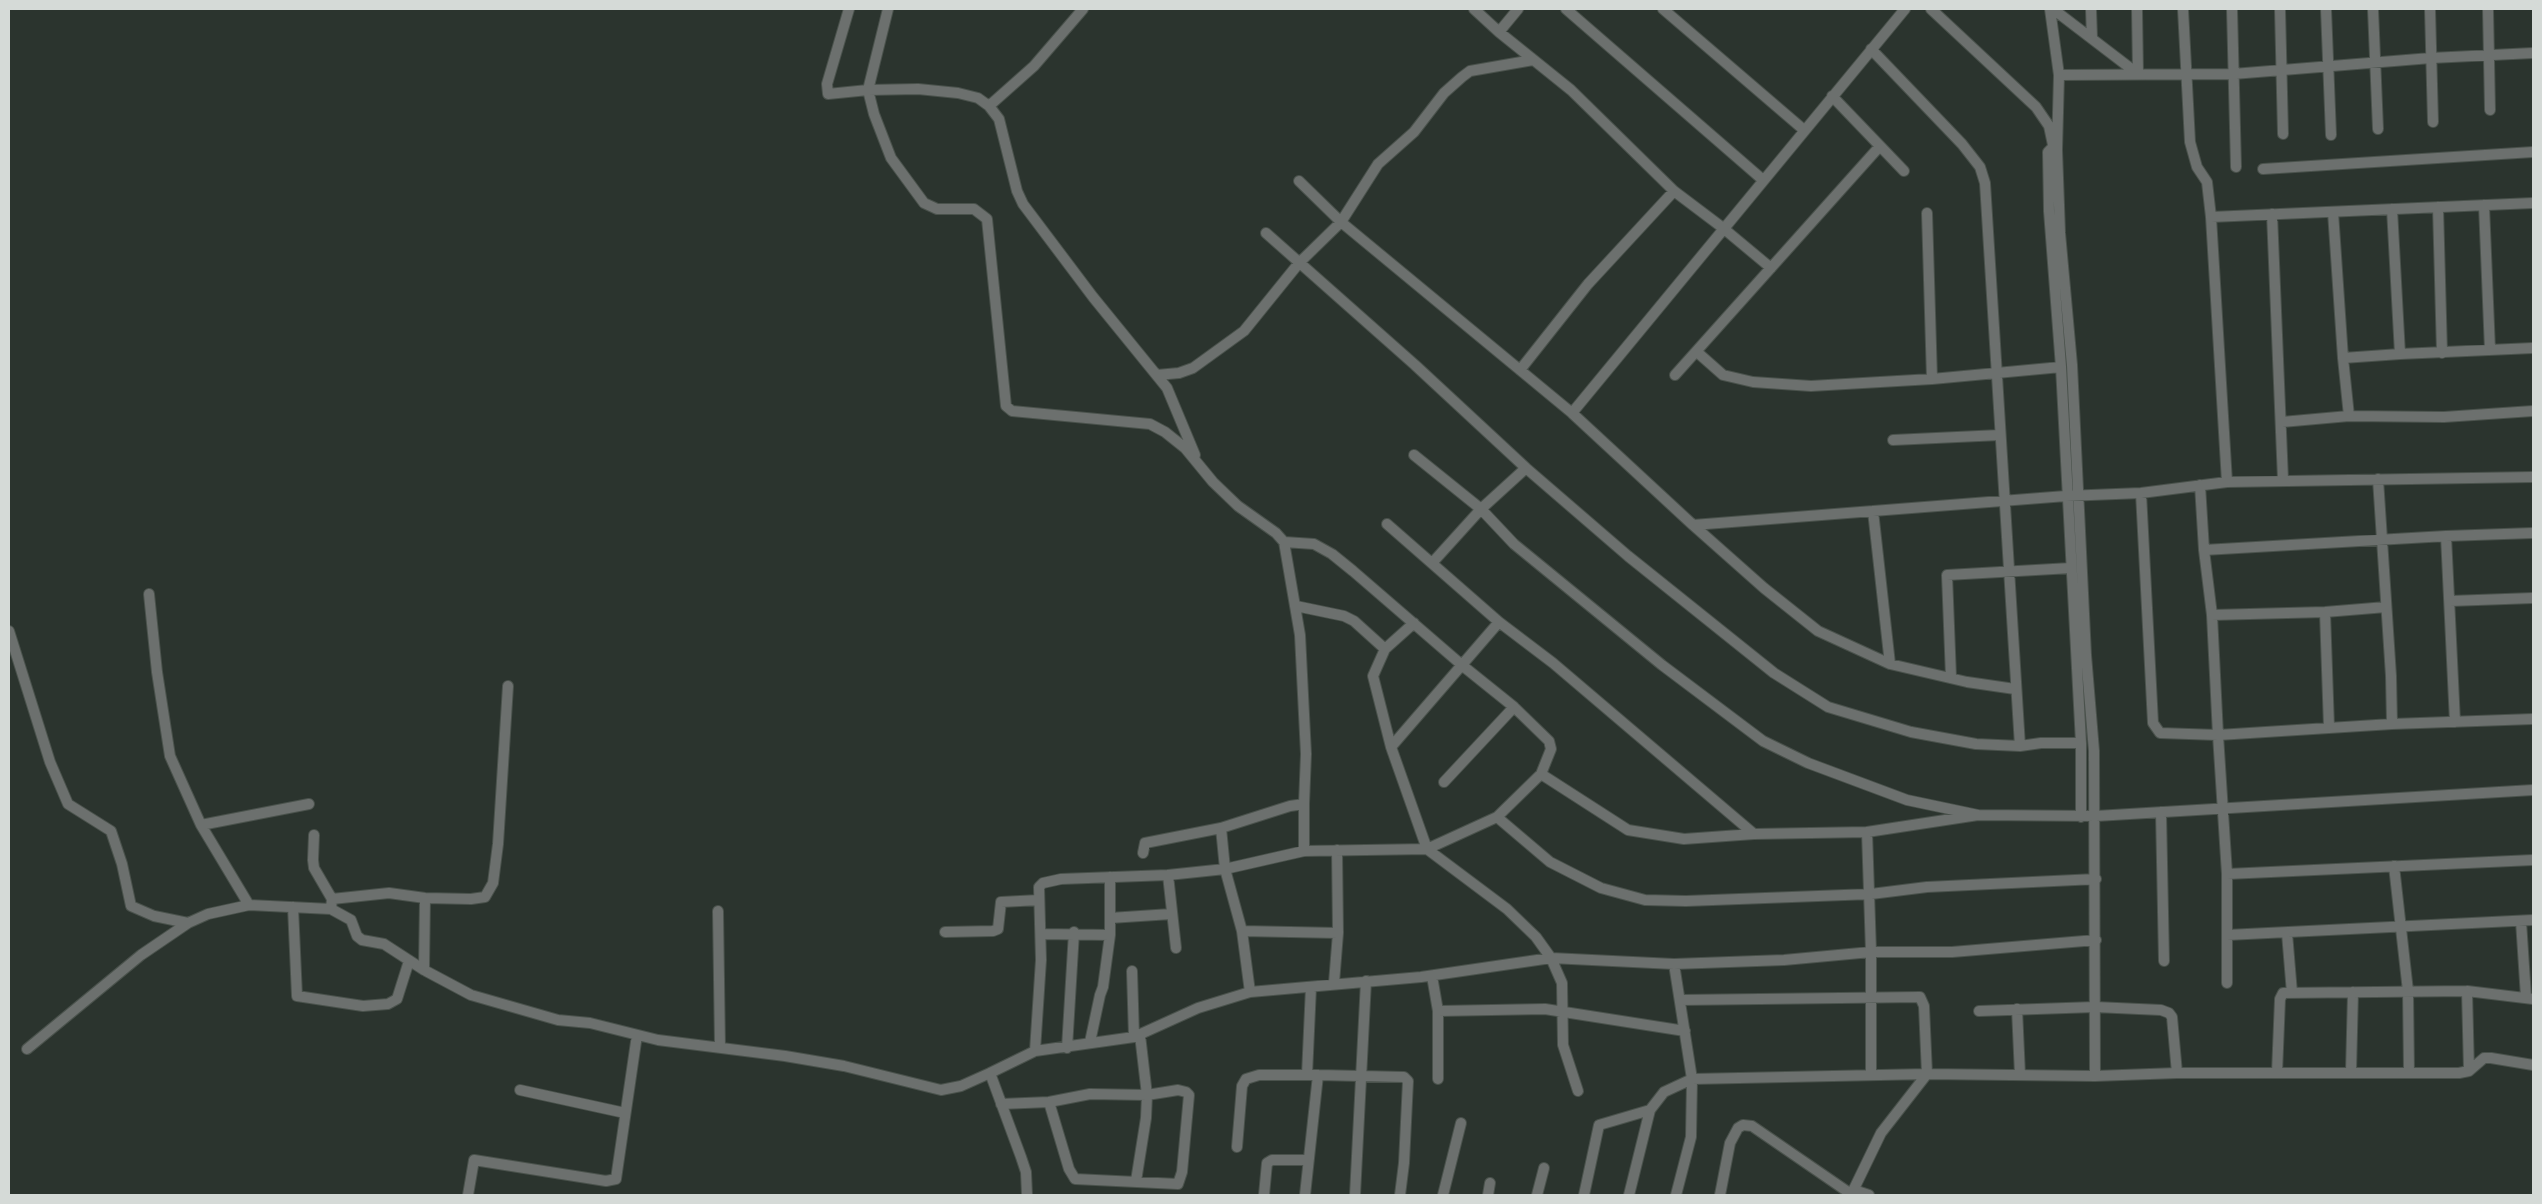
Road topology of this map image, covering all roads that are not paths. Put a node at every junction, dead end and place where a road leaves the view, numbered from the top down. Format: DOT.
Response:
graph roads {
  1 [pos="849,9"];
  2 [pos="888,9"];
  3 [pos="1083,9"];
  4 [pos="1474,9"];
  5 [pos="1518,9"];
  6 [pos="1566,9"];
  7 [pos="1663,9"];
  8 [pos="1904,9"];
  9 [pos="1931,9"];
  10 [pos="2052,9"];
  11 [pos="2091,9"];
  12 [pos="2137,9"];
  13 [pos="2183,9"];
  14 [pos="2232,9"];
  15 [pos="2280,9"];
  16 [pos="2326,9"];
  17 [pos="2373,9"];
  18 [pos="2430,9"];
  19 [pos="2488,9"];
  20 [pos="1499,32"];
  21 [pos="2092,38"];
  22 [pos="1871,49"];
  23 [pos="2533,53"];
  24 [pos="2488,55"];
  25 [pos="2431,58"];
  26 [pos="1533,60"];
  27 [pos="2375,63"];
  28 [pos="2329,67"];
  29 [pos="2282,69"];
  30 [pos="2187,73"];
  31 [pos="2138,74"];
  32 [pos="2233,74"];
  33 [pos="2059,75"];
  34 [pos="868,90"];
  35 [pos="1832,96"];
  36 [pos="989,106"];
  37 [pos="2490,110"];
  38 [pos="2433,122"];
  39 [pos="2378,129"];
  40 [pos="1804,130"];
  41 [pos="2283,134"];
  42 [pos="2331,135"];
  43 [pos="1880,146"];
  44 [pos="2055,150"];
  45 [pos="2533,152"];
  46 [pos="2236,167"];
  47 [pos="2263,169"];
  48 [pos="1904,171"];
  49 [pos="1763,180"];
  50 [pos="1299,181"];
  51 [pos="1674,191"];
  52 [pos="2533,203"];
  53 [pos="2484,205"];
  54 [pos="2438,207"];
  55 [pos="2392,209"];
  56 [pos="2333,212"];
  57 [pos="1927,213"];
  58 [pos="2272,214"];
  59 [pos="2211,217"];
  60 [pos="1341,222"];
  61 [pos="1724,228"];
  62 [pos="1266,233"];
  63 [pos="1299,263"];
  64 [pos="1771,268"];
  65 [pos="2533,348"];
  66 [pos="2490,350"];
  67 [pos="1697,352"];
  68 [pos="2442,353"];
  69 [pos="2400,354"];
  70 [pos="2343,358"];
  71 [pos="2061,367"];
  72 [pos="1520,370"];
  73 [pos="1996,373"];
  74 [pos="1157,376"];
  75 [pos="1675,376"];
  76 [pos="1932,379"];
  77 [pos="2533,412"];
  78 [pos="1572,413"];
  79 [pos="2349,416"];
  80 [pos="2282,422"];
  81 [pos="2000,435"];
  82 [pos="1893,440"];
  83 [pos="1414,455"];
  84 [pos="1200,466"];
  85 [pos="1526,468"];
  86 [pos="2533,477"];
  87 [pos="2378,479"];
  88 [pos="2283,480"];
  89 [pos="2227,482"];
  90 [pos="2200,485"];
  91 [pos="2141,493"];
  92 [pos="2078,495"];
  93 [pos="2066,496"];
  94 [pos="2005,502"];
  95 [pos="1481,509"];
  96 [pos="1873,511"];
  97 [pos="1387,524"];
  98 [pos="1693,525"];
  99 [pos="2533,533"];
  100 [pos="2446,536"];
  101 [pos="2381,538"];
  102 [pos="1284,542"];
  103 [pos="2204,550"];
  104 [pos="1433,562"];
  105 [pos="2071,568"];
  106 [pos="2010,572"];
  107 [pos="149,594"];
  108 [pos="2533,598"];
  109 [pos="2450,601"];
  110 [pos="1296,606"];
  111 [pos="2386,607"];
  112 [pos="2325,612"];
  113 [pos="2212,615"];
  114 [pos="1499,622"];
  115 [pos="1414,623"];
  116 [pos="9,631"];
  117 [pos="1385,649"];
  118 [pos="1890,664"];
  119 [pos="1463,666"];
  120 [pos="1950,677"];
  121 [pos="508,686"];
  122 [pos="2015,688"];
  123 [pos="1514,707"];
  124 [pos="2533,719"];
  125 [pos="2455,722"];
  126 [pos="2392,724"];
  127 [pos="2329,727"];
  128 [pos="2218,735"];
  129 [pos="2081,743"];
  130 [pos="2020,746"];
  131 [pos="1391,748"];
  132 [pos="1541,774"];
  133 [pos="1444,782"];
  134 [pos="2533,790"];
  135 [pos="309,804"];
  136 [pos="1304,804"];
  137 [pos="2224,810"];
  138 [pos="2161,812"];
  139 [pos="1978,815"];
  140 [pos="2096,816"];
  141 [pos="1497,817"];
  142 [pos="2081,817"];
  143 [pos="201,825"];
  144 [pos="1221,828"];
  145 [pos="1867,832"];
  146 [pos="314,834"];
  147 [pos="1754,834"];
  148 [pos="1427,849"];
  149 [pos="1337,850"];
  150 [pos="1304,851"];
  151 [pos="1143,853"];
  152 [pos="2533,860"];
  153 [pos="2394,866"];
  154 [pos="1225,869"];
  155 [pos="2227,874"];
  156 [pos="1168,875"];
  157 [pos="1110,877"];
  158 [pos="2096,879"];
  159 [pos="1870,894"];
  160 [pos="425,898"];
  161 [pos="1039,900"];
  162 [pos="332,904"];
  163 [pos="250,905"];
  164 [pos="293,907"];
  165 [pos="718,911"];
  166 [pos="1171,914"];
  167 [pos="1110,918"];
  168 [pos="2533,920"];
  169 [pos="2520,921"];
  170 [pos="188,924"];
  171 [pos="2400,928"];
  172 [pos="1242,931"];
  173 [pos="945,932"];
  174 [pos="1074,932"];
  175 [pos="1338,933"];
  176 [pos="2287,933"];
  177 [pos="1041,934"];
  178 [pos="1110,935"];
  179 [pos="2227,935"];
  180 [pos="2096,940"];
  181 [pos="1176,948"];
  182 [pos="1870,952"];
  183 [pos="1551,958"];
  184 [pos="409,961"];
  185 [pos="2164,961"];
  186 [pos="1674,964"];
  187 [pos="424,970"];
  188 [pos="1132,971"];
  189 [pos="1432,976"];
  190 [pos="1366,981"];
  191 [pos="2227,983"];
  192 [pos="1334,984"];
  193 [pos="1311,987"];
  194 [pos="2408,991"];
  195 [pos="2468,991"];
  196 [pos="1250,992"];
  197 [pos="2292,992"];
  198 [pos="2353,992"];
  199 [pos="1870,996"];
  200 [pos="2530,998"];
  201 [pos="1680,1000"];
  202 [pos="2095,1007"];
  203 [pos="2016,1010"];
  204 [pos="1438,1011"];
  205 [pos="1979,1011"];
  206 [pos="1562,1012"];
  207 [pos="1685,1031"];
  208 [pos="637,1035"];
  209 [pos="1137,1036"];
  210 [pos="1090,1042"];
  211 [pos="720,1048"];
  212 [pos="1067,1048"];
  213 [pos="27,1049"];
  214 [pos="1035,1051"];
  215 [pos="2533,1065"];
  216 [pos="2469,1071"];
  217 [pos="2351,1072"];
  218 [pos="990,1073"];
  219 [pos="2177,1073"];
  220 [pos="2277,1073"];
  221 [pos="2409,1073"];
  222 [pos="1871,1074"];
  223 [pos="1928,1074"];
  224 [pos="1313,1075"];
  225 [pos="2020,1075"];
  226 [pos="1362,1076"];
  227 [pos="2095,1076"];
  228 [pos="1438,1079"];
  229 [pos="1692,1079"];
  230 [pos="520,1090"];
  231 [pos="1578,1091"];
  232 [pos="1147,1095"];
  233 [pos="1049,1102"];
  234 [pos="1001,1104"];
  235 [pos="1650,1110"];
  236 [pos="625,1113"];
  237 [pos="1461,1124"];
  238 [pos="1237,1147"];
  239 [pos="1308,1160"];
  240 [pos="1544,1168"];
  241 [pos="1136,1181"];
  242 [pos="1490,1182"];
  243 [pos="1852,1193"];
  244 [pos="468,1195"];
  245 [pos="1027,1195"];
  246 [pos="1264,1195"];
  247 [pos="1305,1195"];
  248 [pos="1355,1195"];
  249 [pos="1400,1195"];
  250 [pos="1443,1195"];
  251 [pos="1488,1195"];
  252 [pos="1536,1195"];
  253 [pos="1584,1195"];
  254 [pos="1629,1195"];
  255 [pos="1676,1195"];
  256 [pos="1720,1195"];
  257 [pos="1869,1195"];
  1 -- 34 [label="street"];
  2 -- 34 [label="street"];
  3 -- 36 [label="street"];
  4 -- 20 [label="street"];
  5 -- 20 [label="street"];
  6 -- 49 [label="street"];
  7 -- 40 [label="street"];
  8 -- 22 [label="street"];
  9 -- 44 [label="street"];
  10 -- 21 [label="street"];
  10 -- 33 [label="street"];
  11 -- 21 [label="street"];
  12 -- 31 [label="street"];
  13 -- 30 [label="street"];
  14 -- 32 [label="street"];
  15 -- 29 [label="street"];
  16 -- 28 [label="street"];
  17 -- 27 [label="street"];
  18 -- 25 [label="street"];
  19 -- 24 [label="street"];
  20 -- 26 [label="street"];
  21 -- 31 [label="street"];
  22 -- 35 [label="street"];
  22 -- 73 [label="street"];
  23 -- 24 [label="street"];
  24 -- 25 [label="street"];
  24 -- 37 [label="street"];
  25 -- 27 [label="street"];
  25 -- 38 [label="street"];
  26 -- 51 [label="street"];
  26 -- 60 [label="street"];
  27 -- 28 [label="street"];
  27 -- 39 [label="street"];
  28 -- 29 [label="street"];
  28 -- 42 [label="street"];
  29 -- 32 [label="street"];
  29 -- 41 [label="street"];
  30 -- 31 [label="street"];
  30 -- 32 [label="street"];
  30 -- 59 [label="street"];
  31 -- 33 [label="street"];
  32 -- 46 [label="street"];
  33 -- 44 [label="street"];
  34 -- 36 [label="street"];
  34 -- 84 [label="street"];
  35 -- 40 [label="street"];
  35 -- 43 [label="street"];
  36 -- 74 [label="street"];
  40 -- 49 [label="street"];
  43 -- 48 [label="street"];
  43 -- 64 [label="street"];
  44 -- 71 [label="street"];
  44 -- 92 [label="street"];
  45 -- 47 [label="street"];
  49 -- 61 [label="street"];
  50 -- 60 [label="street"];
  51 -- 61 [label="street"];
  51 -- 72 [label="street"];
  52 -- 53 [label="street"];
  53 -- 54 [label="street"];
  53 -- 66 [label="street"];
  54 -- 55 [label="street"];
  54 -- 68 [label="street"];
  55 -- 56 [label="street"];
  55 -- 69 [label="street"];
  56 -- 58 [label="street"];
  56 -- 70 [label="street"];
  57 -- 76 [label="street"];
  58 -- 59 [label="street"];
  58 -- 80 [label="street"];
  59 -- 89 [label="street"];
  60 -- 63 [label="street"];
  60 -- 72 [label="street"];
  61 -- 64 [label="street"];
  61 -- 78 [label="street"];
  62 -- 63 [label="street"];
  63 -- 74 [label="street"];
  63 -- 85 [label="street"];
  64 -- 67 [label="street"];
  65 -- 66 [label="street"];
  66 -- 68 [label="street"];
  67 -- 75 [label="street"];
  67 -- 76 [label="street"];
  68 -- 69 [label="street"];
  69 -- 70 [label="street"];
  70 -- 79 [label="street"];
  71 -- 73 [label="street"];
  71 -- 93 [label="street"];
  72 -- 78 [label="street"];
  73 -- 76 [label="street"];
  73 -- 81 [label="street"];
  74 -- 84 [label="street"];
  77 -- 79 [label="street"];
  78 -- 98 [label="street"];
  79 -- 80 [label="street"];
  80 -- 88 [label="street"];
  81 -- 82 [label="street"];
  81 -- 94 [label="street"];
  83 -- 95 [label="street"];
  84 -- 102 [label="street"];
  85 -- 95 [label="street"];
  85 -- 130 [label="street"];
  86 -- 87 [label="street"];
  87 -- 88 [label="street"];
  87 -- 101 [label="street"];
  88 -- 89 [label="street"];
  89 -- 90 [label="street"];
  90 -- 91 [label="street"];
  90 -- 103 [label="street"];
  91 -- 92 [label="street"];
  91 -- 128 [label="street"];
  92 -- 93 [label="street"];
  92 -- 140 [label="street"];
  93 -- 94 [label="street"];
  93 -- 105 [label="street"];
  94 -- 96 [label="street"];
  94 -- 106 [label="street"];
  95 -- 104 [label="street"];
  95 -- 139 [label="street"];
  96 -- 98 [label="street"];
  96 -- 118 [label="street"];
  97 -- 104 [label="street"];
  98 -- 118 [label="street"];
  99 -- 100 [label="street"];
  100 -- 101 [label="street"];
  100 -- 109 [label="street"];
  101 -- 103 [label="street"];
  101 -- 111 [label="street"];
  102 -- 110 [label="street"];
  102 -- 115 [label="street"];
  103 -- 113 [label="street"];
  104 -- 114 [label="street"];
  105 -- 106 [label="street"];
  105 -- 129 [label="street"];
  106 -- 120 [label="street"];
  106 -- 122 [label="street"];
  107 -- 143 [label="street"];
  108 -- 109 [label="street"];
  109 -- 125 [label="street"];
  110 -- 117 [label="street"];
  110 -- 136 [label="street"];
  111 -- 112 [label="street"];
  111 -- 126 [label="street"];
  112 -- 113 [label="street"];
  112 -- 127 [label="street"];
  113 -- 128 [label="street"];
  114 -- 119 [label="street"];
  114 -- 147 [label="street"];
  115 -- 117 [label="street"];
  115 -- 119 [label="street"];
  116 -- 170 [label="street"];
  117 -- 131 [label="street"];
  118 -- 120 [label="street"];
  119 -- 123 [label="street"];
  119 -- 131 [label="street"];
  120 -- 122 [label="street"];
  121 -- 160 [label="street"];
  122 -- 130 [label="street"];
  123 -- 132 [label="street"];
  123 -- 133 [label="street"];
  124 -- 125 [label="street"];
  125 -- 126 [label="street"];
  126 -- 127 [label="street"];
  127 -- 128 [label="street"];
  128 -- 137 [label="street"];
  129 -- 130 [label="street"];
  129 -- 142 [label="street"];
  131 -- 148 [label="street"];
  132 -- 141 [label="street"];
  132 -- 147 [label="street"];
  134 -- 137 [label="street"];
  135 -- 143 [label="street"];
  136 -- 144 [label="street"];
  136 -- 150 [label="street"];
  137 -- 138 [label="street"];
  137 -- 155 [label="street"];
  138 -- 140 [label="street"];
  138 -- 185 [label="street"];
  139 -- 142 [label="street"];
  139 -- 145 [label="street"];
  140 -- 142 [label="street"];
  140 -- 158 [label="street"];
  141 -- 148 [label="street"];
  141 -- 159 [label="street"];
  143 -- 163 [label="street"];
  144 -- 151 [label="street"];
  144 -- 154 [label="street"];
  145 -- 147 [label="street"];
  145 -- 159 [label="street"];
  146 -- 162 [label="street"];
  148 -- 149 [label="street"];
  148 -- 183 [label="street"];
  149 -- 150 [label="street"];
  149 -- 175 [label="street"];
  150 -- 154 [label="street"];
  152 -- 153 [label="street"];
  153 -- 155 [label="street"];
  153 -- 171 [label="street"];
  154 -- 156 [label="street"];
  154 -- 172 [label="street"];
  155 -- 179 [label="street"];
  156 -- 157 [label="street"];
  156 -- 166 [label="street"];
  157 -- 161 [label="street"];
  157 -- 167 [label="street"];
  158 -- 159 [label="street"];
  158 -- 180 [label="street"];
  159 -- 182 [label="street"];
  160 -- 162 [label="street"];
  160 -- 187 [label="street"];
  161 -- 173 [label="street"];
  161 -- 177 [label="street"];
  162 -- 164 [label="street"];
  162 -- 184 [label="street"];
  163 -- 164 [label="street"];
  163 -- 170 [label="street"];
  164 -- 184 [label="street"];
  165 -- 211 [label="street"];
  166 -- 167 [label="street"];
  166 -- 181 [label="street"];
  167 -- 178 [label="street"];
  168 -- 169 [label="street"];
  169 -- 171 [label="street"];
  169 -- 200 [label="street"];
  170 -- 213 [label="street"];
  171 -- 176 [label="street"];
  171 -- 194 [label="street"];
  172 -- 175 [label="street"];
  172 -- 196 [label="street"];
  174 -- 177 [label="street"];
  174 -- 178 [label="street"];
  174 -- 212 [label="street"];
  175 -- 192 [label="street"];
  176 -- 179 [label="street"];
  176 -- 197 [label="street"];
  177 -- 214 [label="street"];
  178 -- 210 [label="street"];
  179 -- 191 [label="street"];
  180 -- 182 [label="street"];
  180 -- 202 [label="street"];
  182 -- 186 [label="street"];
  182 -- 199 [label="street"];
  183 -- 186 [label="street"];
  183 -- 189 [label="street"];
  183 -- 206 [label="street"];
  184 -- 187 [label="street"];
  186 -- 201 [label="street"];
  187 -- 208 [label="street"];
  188 -- 209 [label="street"];
  189 -- 190 [label="street"];
  189 -- 204 [label="street"];
  190 -- 192 [label="street"];
  190 -- 226 [label="street"];
  192 -- 193 [label="street"];
  193 -- 196 [label="street"];
  193 -- 224 [label="street"];
  194 -- 195 [label="street"];
  194 -- 198 [label="street"];
  194 -- 221 [label="street"];
  195 -- 200 [label="street"];
  195 -- 216 [label="street"];
  196 -- 209 [label="street"];
  197 -- 198 [label="street"];
  197 -- 220 [label="street"];
  198 -- 217 [label="street"];
  199 -- 201 [label="street"];
  199 -- 222 [label="street"];
  199 -- 223 [label="street"];
  201 -- 207 [label="street"];
  202 -- 203 [label="street"];
  202 -- 219 [label="street"];
  202 -- 227 [label="street"];
  203 -- 205 [label="street"];
  203 -- 225 [label="street"];
  204 -- 206 [label="street"];
  204 -- 228 [label="street"];
  206 -- 207 [label="street"];
  206 -- 231 [label="street"];
  207 -- 229 [label="street"];
  208 -- 211 [label="street"];
  208 -- 236 [label="street"];
  209 -- 210 [label="street"];
  209 -- 232 [label="street"];
  210 -- 212 [label="street"];
  211 -- 218 [label="street"];
  212 -- 214 [label="street"];
  214 -- 218 [label="street"];
  215 -- 216 [label="street"];
  216 -- 221 [label="street"];
  217 -- 220 [label="street"];
  217 -- 221 [label="street"];
  218 -- 234 [label="street"];
  219 -- 220 [label="street"];
  219 -- 227 [label="street"];
  222 -- 223 [label="street"];
  222 -- 229 [label="street"];
  223 -- 225 [label="street"];
  223 -- 243 [label="street"];
  224 -- 226 [label="street"];
  224 -- 238 [label="street"];
  224 -- 239 [label="street"];
  225 -- 227 [label="street"];
  226 -- 248 [label="street"];
  226 -- 249 [label="street"];
  229 -- 235 [label="street"];
  229 -- 255 [label="street"];
  230 -- 236 [label="street"];
  232 -- 233 [label="street"];
  232 -- 241 [label="street"];
  232 -- 241 [label="street"];
  233 -- 234 [label="street"];
  233 -- 241 [label="street"];
  234 -- 245 [label="street"];
  235 -- 253 [label="street"];
  235 -- 254 [label="street"];
  236 -- 244 [label="street"];
  237 -- 250 [label="street"];
  239 -- 246 [label="street"];
  239 -- 247 [label="street"];
  240 -- 252 [label="street"];
  242 -- 251 [label="street"];
  243 -- 256 [label="street"];
  243 -- 257 [label="street"];
}
